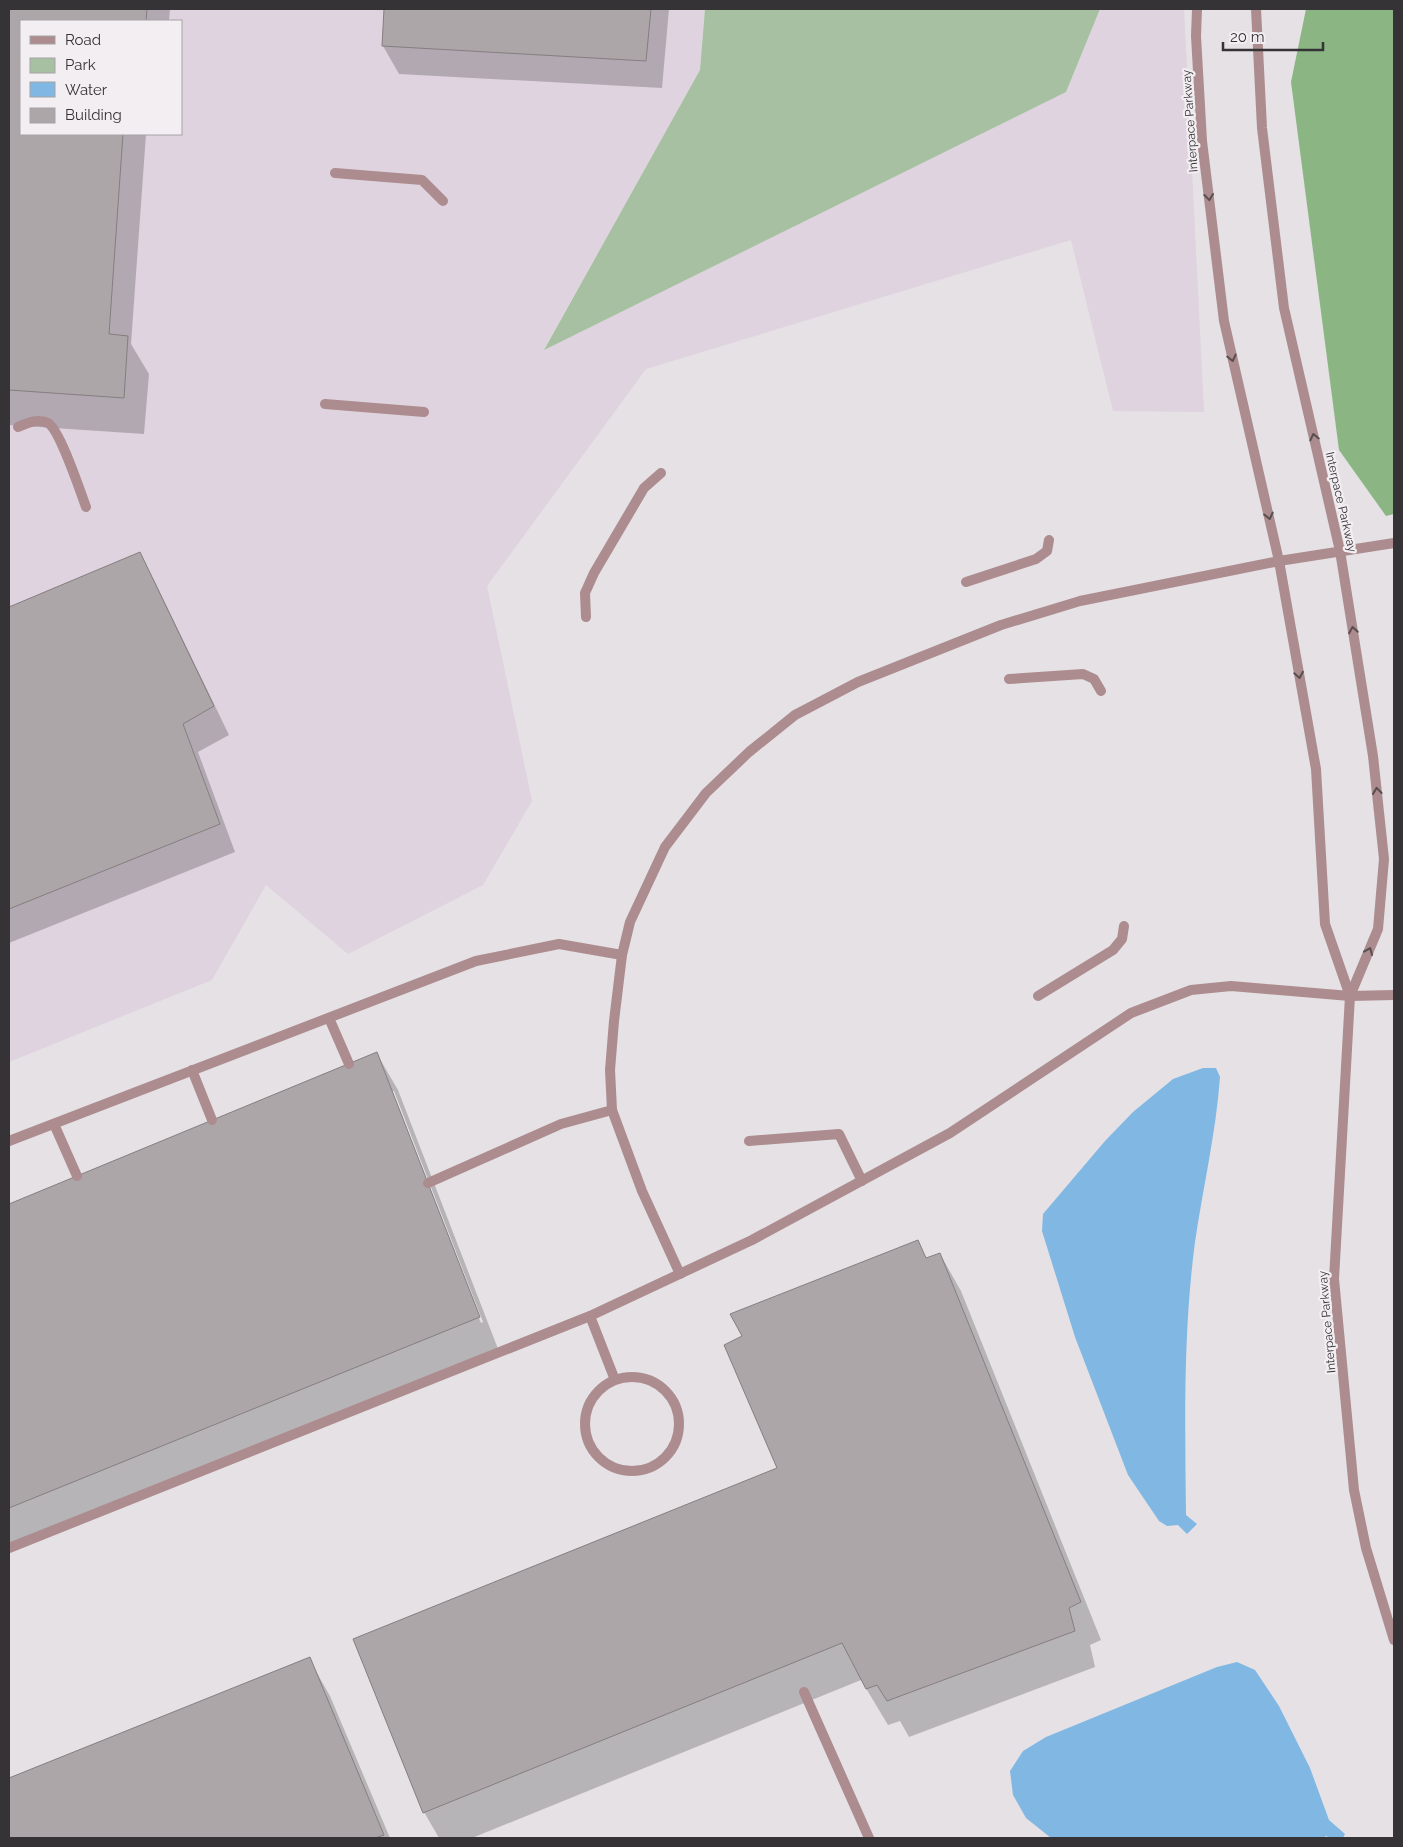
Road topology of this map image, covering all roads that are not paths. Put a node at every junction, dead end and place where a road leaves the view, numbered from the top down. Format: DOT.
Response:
graph roads {
  1 [pos="1197,9"];
  2 [pos="1256,9"];
  3 [pos="335,174"];
  4 [pos="443,201"];
  5 [pos="325,404"];
  6 [pos="424,412"];
  7 [pos="18,427"];
  8 [pos="661,473"];
  9 [pos="86,507"];
  10 [pos="1049,540"];
  11 [pos="1394,543"];
  12 [pos="1340,551"];
  13 [pos="1279,561"];
  14 [pos="966,582"];
  15 [pos="586,617"];
  16 [pos="1009,679"];
  17 [pos="1101,691"];
  18 [pos="1124,926"];
  19 [pos="622,954"];
  20 [pos="1394,995"];
  21 [pos="1038,996"];
  22 [pos="1350,996"];
  23 [pos="329,1018"];
  24 [pos="348,1064"];
  25 [pos="192,1070"];
  26 [pos="612,1110"];
  27 [pos="212,1120"];
  28 [pos="54,1124"];
  29 [pos="9,1141"];
  30 [pos="749,1141"];
  31 [pos="77,1176"];
  32 [pos="862,1180"];
  33 [pos="428,1183"];
  34 [pos="680,1274"];
  35 [pos="590,1316"];
  36 [pos="615,1380"];
  37 [pos="9,1548"];
  38 [pos="1394,1640"];
  39 [pos="804,1692"];
  40 [pos="869,1838"];
  1 -- 13 [label="street, Interpace Parkway, one-way"];
  12 -- 2 [label="street, Interpace Parkway, one-way"];
  3 -- 4 [label="street"];
  5 -- 6 [label="street"];
  7 -- 9 [label="street"];
  8 -- 15 [label="street"];
  10 -- 14 [label="street"];
  11 -- 12 [label="street"];
  12 -- 13 [label="street"];
  22 -- 12 [label="street, Interpace Parkway, one-way"];
  13 -- 19 [label="street"];
  13 -- 22 [label="street, Interpace Parkway, one-way"];
  16 -- 17 [label="street"];
  18 -- 21 [label="street"];
  19 -- 23 [label="street"];
  19 -- 26 [label="street"];
  20 -- 22 [label="street"];
  22 -- 32 [label="street"];
  22 -- 38 [label="street, Interpace Parkway"];
  23 -- 24 [label="street"];
  23 -- 25 [label="street"];
  25 -- 27 [label="street"];
  25 -- 28 [label="street"];
  26 -- 33 [label="street"];
  26 -- 34 [label="street"];
  28 -- 29 [label="street"];
  28 -- 31 [label="street"];
  30 -- 32 [label="street"];
  32 -- 34 [label="street"];
  34 -- 35 [label="street"];
  35 -- 36 [label="street"];
  35 -- 37 [label="street"];
  36 -- 36 [label="street"];
  39 -- 40 [label="street"];
}
